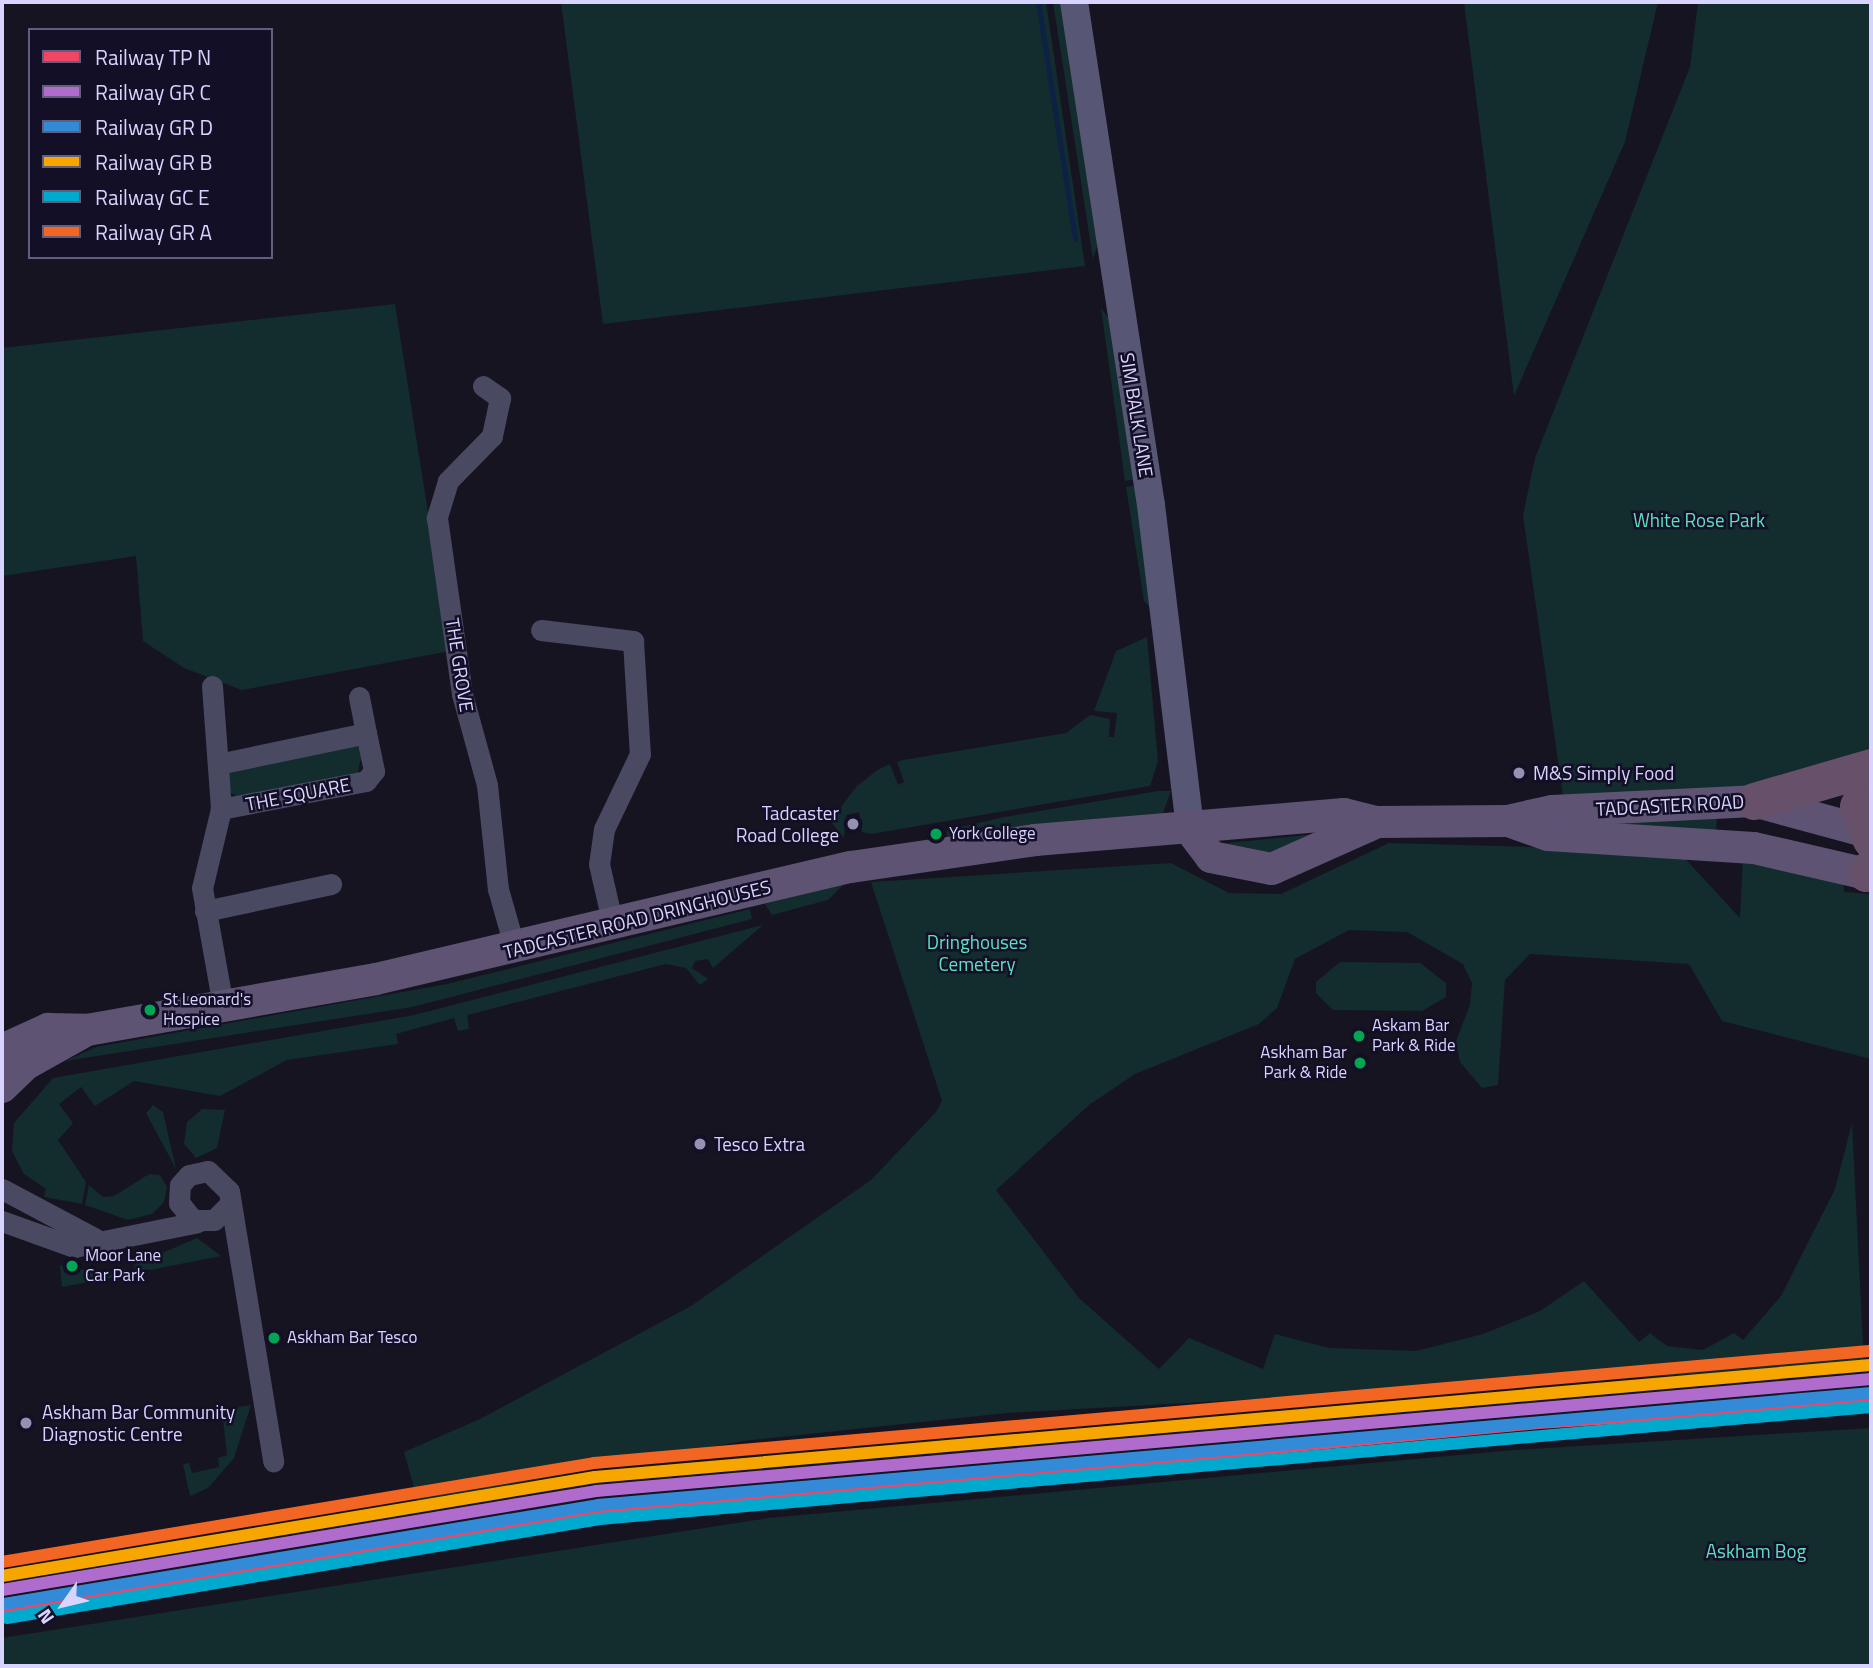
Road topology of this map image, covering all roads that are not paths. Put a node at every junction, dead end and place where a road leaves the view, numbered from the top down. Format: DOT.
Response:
graph roads {
  1 [pos="1074,2"];
  2 [pos="482,386"];
  3 [pos="541,630"];
  4 [pos="212,686"];
  5 [pos="359,697"];
  6 [pos="366,733"];
  7 [pos="218,764"];
  8 [pos="1871,767"];
  9 [pos="1871,781"];
  10 [pos="1754,801"];
  11 [pos="221,809"];
  12 [pos="1507,821"];
  13 [pos="1377,822"];
  14 [pos="1190,829"];
  15 [pos="1869,853"];
  16 [pos="331,884"];
  17 [pos="205,911"];
  18 [pos="613,925"];
  19 [pos="515,949"];
  20 [pos="223,1006"];
  21 [pos="88,1030"];
  22 [pos="2,1050"];
  23 [pos="2,1087"];
  24 [pos="2,1189"];
  25 [pos="179,1203"];
  26 [pos="228,1206"];
  27 [pos="2,1221"];
  28 [pos="203,1222"];
  29 [pos="148,1234"];
  30 [pos="96,1239"];
  31 [pos="236,1264"];
  32 [pos="273,1461"];
  1 -- 14 [label="street, SIM BALK LANE"];
  2 -- 19 [label="street, THE GROVE"];
  3 -- 18 [label="street"];
  4 -- 7 [label="street, THE SQUARE"];
  5 -- 6 [label="street, THE SQUARE"];
  6 -- 7 [label="street"];
  6 -- 11 [label="street, THE SQUARE"];
  7 -- 11 [label="street, THE SQUARE"];
  8 -- 10 [label="highway"];
  9 -- 15 [label="highway"];
  10 -- 12 [label="main road, TADCASTER ROAD"];
  10 -- 15 [label="main road, TADCASTER ROAD"];
  11 -- 17 [label="street, THE SQUARE"];
  12 -- 13 [label="main road, TADCASTER ROAD"];
  12 -- 15 [label="main road, TADCASTER ROAD"];
  13 -- 14 [label="main road, TADCASTER ROAD"];
  13 -- 14 [label="main road, TADCASTER ROAD"];
  14 -- 18 [label="main road, TADCASTER ROAD DRINGHOUSES"];
  16 -- 17 [label="street"];
  17 -- 20 [label="street, THE SQUARE"];
  18 -- 19 [label="main road, TADCASTER ROAD DRINGHOUSES"];
  19 -- 20 [label="main road, TADCASTER ROAD DRINGHOUSES"];
  20 -- 21 [label="main road, TADCASTER ROAD DRINGHOUSES"];
  21 -- 22 [label="main road, TADCASTER ROAD DRINGHOUSES"];
  21 -- 23 [label="main road, TADCASTER ROAD DRINGHOUSES"];
  24 -- 30 [label="street"];
  25 -- 26 [label="street"];
  25 -- 28 [label="street"];
  25 -- 29 [label="street"];
  26 -- 28 [label="street"];
  26 -- 31 [label="street"];
  27 -- 30 [label="street"];
  28 -- 29 [label="street"];
  28 -- 31 [label="street"];
  29 -- 30 [label="street"];
  31 -- 32 [label="street"];
}
